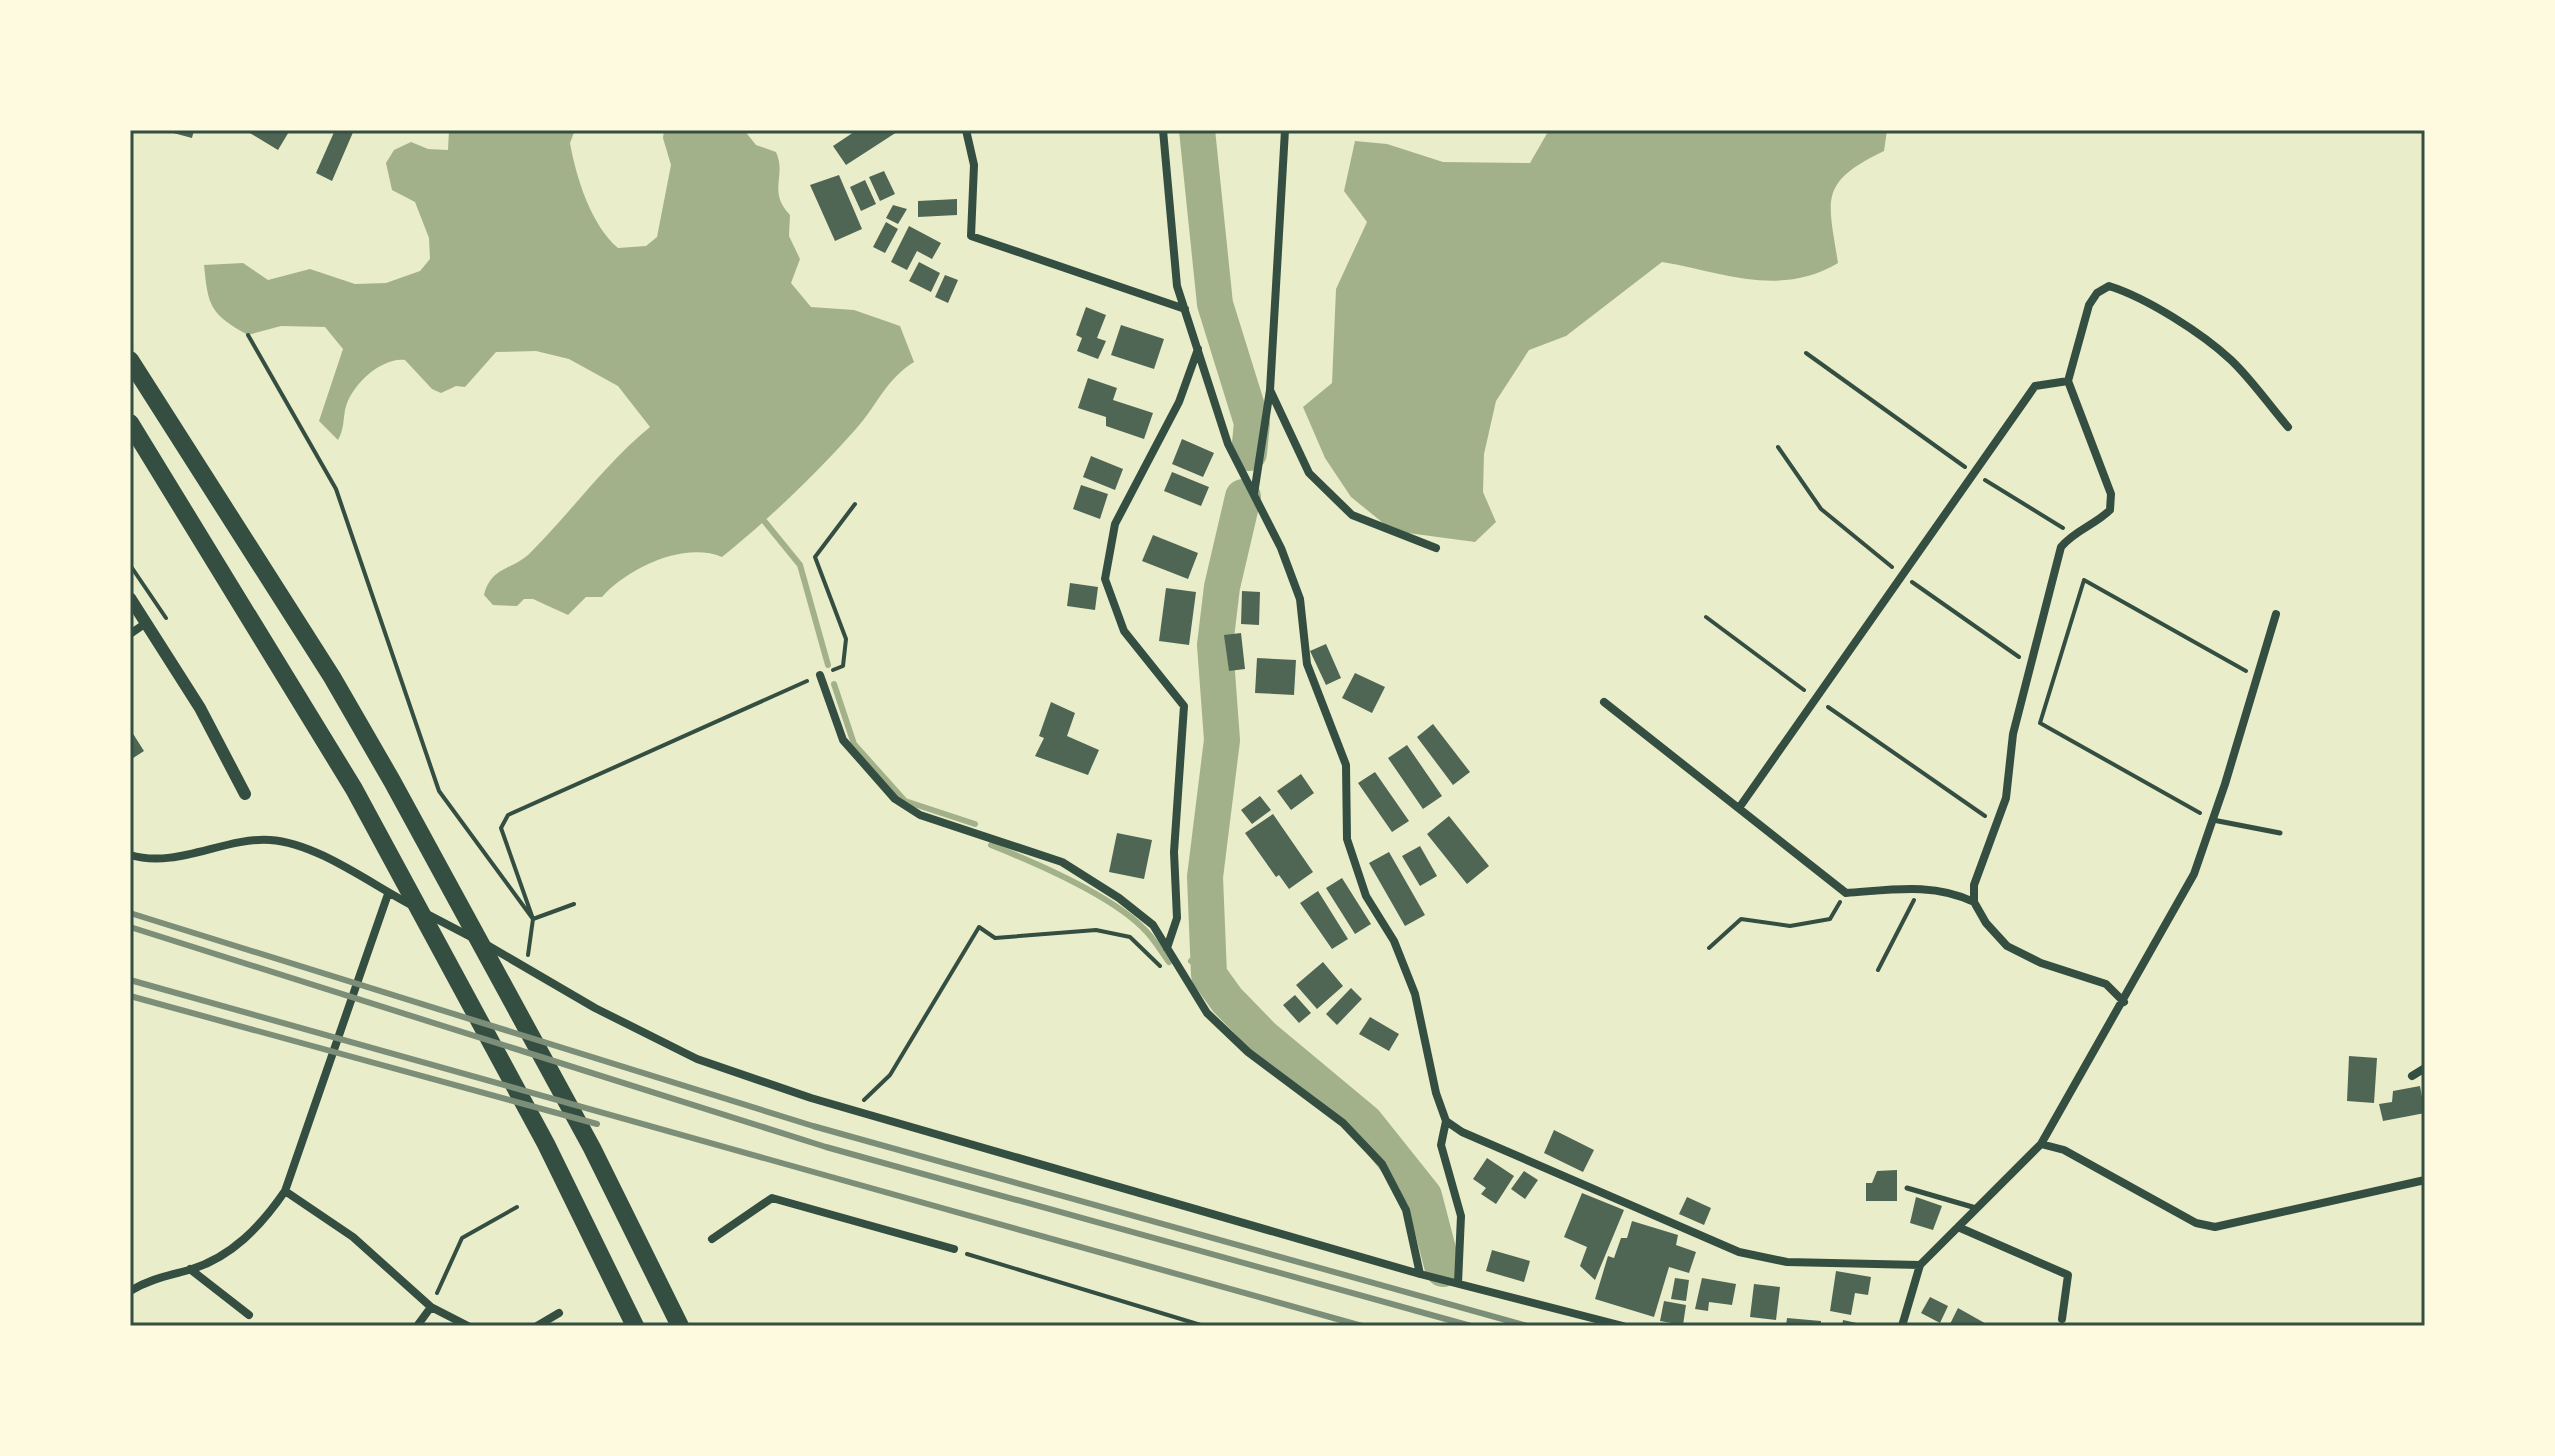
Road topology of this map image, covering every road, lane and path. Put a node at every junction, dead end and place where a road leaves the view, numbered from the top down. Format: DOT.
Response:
graph roads {
  1 [pos="966,130"];
  2 [pos="1163,130"];
  3 [pos="1285,130"];
  4 [pos="1185,309"];
  5 [pos="248,335"];
  6 [pos="1198,349"];
  7 [pos="1806,353"];
  8 [pos="130,360"];
  9 [pos="2068,381"];
  10 [pos="1270,390"];
  11 [pos="130,423"];
  12 [pos="2288,427"];
  13 [pos="1975,474"];
  14 [pos="1254,494"];
  15 [pos="855,504"];
  16 [pos="2072,534"];
  17 [pos="1436,548"];
  18 [pos="130,565"];
  19 [pos="130,598"];
  20 [pos="2276,614"];
  21 [pos="1706,617"];
  22 [pos="166,618"];
  23 [pos="146,623"];
  24 [pos="130,634"];
  25 [pos="820,675"];
  26 [pos="2257,678"];
  27 [pos="1817,699"];
  28 [pos="1604,702"];
  29 [pos="245,794"];
  30 [pos="1739,808"];
  31 [pos="2213,820"];
  32 [pos="1997,824"];
  33 [pos="2280,833"];
  34 [pos="130,855"];
  35 [pos="1921,888"];
  36 [pos="1846,893"];
  37 [pos="388,894"];
  38 [pos="1974,902"];
  39 [pos="574,904"];
  40 [pos="533,919"];
  41 [pos="1167,948"];
  42 [pos="1709,948"];
  43 [pos="527,966"];
  44 [pos="1178,967"];
  45 [pos="1878,970"];
  46 [pos="2124,1002"];
  47 [pos="2425,1068"];
  48 [pos="2412,1076"];
  49 [pos="854,1110"];
  50 [pos="1446,1121"];
  51 [pos="2041,1144"];
  52 [pos="2425,1180"];
  53 [pos="1907,1188"];
  54 [pos="285,1191"];
  55 [pos="517,1207"];
  56 [pos="1977,1208"];
  57 [pos="1958,1227"];
  58 [pos="712,1239"];
  59 [pos="954,1249"];
  60 [pos="1920,1265"];
  61 [pos="190,1269"];
  62 [pos="1420,1274"];
  63 [pos="1458,1283"];
  64 [pos="130,1291"];
  65 [pos="431,1307"];
  66 [pos="559,1313"];
  67 [pos="249,1315"];
  68 [pos="2062,1319"];
  69 [pos="417,1326"];
  70 [pos="468,1326"];
  71 [pos="537,1326"];
  72 [pos="635,1326"];
  73 [pos="680,1326"];
  74 [pos="1204,1326"];
  75 [pos="1623,1326"];
  76 [pos="1902,1326"];
  1 -- 4 [label="street"];
  2 -- 4 [label="street"];
  3 -- 10 [label="street"];
  4 -- 6 [label="street"];
  5 -- 40 [label="path"];
  6 -- 14 [label="street"];
  6 -- 41 [label="street"];
  7 -- 13 [label="path"];
  8 -- 73 [label="highway"];
  9 -- 12 [label="street"];
  9 -- 13 [label="street"];
  9 -- 16 [label="street"];
  10 -- 14 [label="street"];
  10 -- 17 [label="street"];
  11 -- 72 [label="highway"];
  13 -- 16 [label="path"];
  13 -- 27 [label="street"];
  14 -- 50 [label="street"];
  15 -- 25 [label="path"];
  16 -- 32 [label="street"];
  18 -- 22 [label="path"];
  19 -- 23 [label="street"];
  20 -- 26 [label="street"];
  21 -- 27 [label="path"];
  23 -- 24 [label="street"];
  23 -- 29 [label="street"];
  25 -- 40 [label="path"];
  25 -- 41 [label="street"];
  26 -- 31 [label="street"];
  26 -- 31 [label="path"];
  27 -- 30 [label="street"];
  27 -- 32 [label="path"];
  28 -- 30 [label="street"];
  30 -- 36 [label="street"];
  31 -- 33 [label="lane"];
  31 -- 46 [label="street"];
  32 -- 38 [label="street"];
  34 -- 37 [label="street"];
  35 -- 36 [label="street"];
  35 -- 38 [label="street"];
  35 -- 45 [label="path"];
  36 -- 42 [label="path"];
  37 -- 43 [label="street"];
  37 -- 54 [label="street"];
  38 -- 46 [label="street"];
  39 -- 40 [label="path"];
  40 -- 43 [label="path"];
  41 -- 44 [label="street"];
  43 -- 49 [label="street"];
  44 -- 49 [label="path"];
  44 -- 62 [label="street"];
  46 -- 51 [label="street"];
  47 -- 48 [label="street"];
  49 -- 62 [label="street"];
  50 -- 60 [label="street"];
  50 -- 63 [label="street"];
  51 -- 52 [label="street"];
  51 -- 56 [label="street"];
  53 -- 56 [label="lane"];
  54 -- 61 [label="street"];
  54 -- 65 [label="street"];
  55 -- 65 [label="path"];
  56 -- 57 [label="street"];
  57 -- 60 [label="street"];
  57 -- 68 [label="street"];
  58 -- 59 [label="street"];
  59 -- 74 [label="path"];
  60 -- 76 [label="street"];
  61 -- 64 [label="street"];
  61 -- 67 [label="street"];
  62 -- 63 [label="street"];
  63 -- 75 [label="street"];
  65 -- 69 [label="street"];
  65 -- 70 [label="street"];
  66 -- 71 [label="street"];
}
